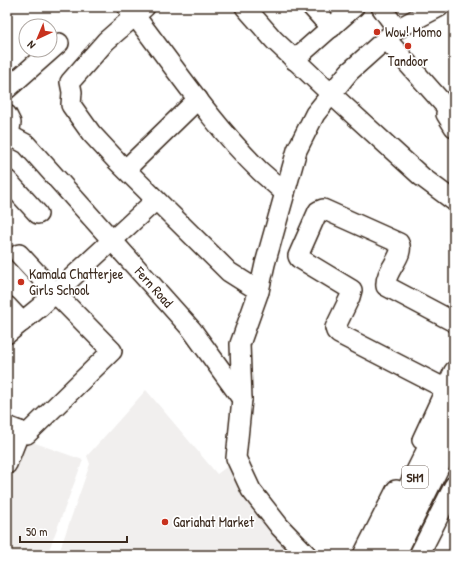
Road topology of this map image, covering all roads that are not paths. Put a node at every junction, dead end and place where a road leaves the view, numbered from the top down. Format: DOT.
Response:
graph roads {
  1 [pos="245,7"];
  2 [pos="312,7"];
  3 [pos="354,7"];
  4 [pos="381,7"];
  5 [pos="439,7"];
  6 [pos="135,10"];
  7 [pos="331,28"];
  8 [pos="392,34"];
  9 [pos="59,43"];
  10 [pos="294,60"];
  11 [pos="7,89"];
  12 [pos="331,94"];
  13 [pos="198,99"];
  14 [pos="448,100"];
  15 [pos="7,115"];
  16 [pos="454,127"];
  17 [pos="8,135"];
  18 [pos="126,170"];
  19 [pos="7,180"];
  20 [pos="285,193"];
  21 [pos="156,200"];
  22 [pos="454,201"];
  23 [pos="38,214"];
  24 [pos="113,241"];
  25 [pos="19,254"];
  26 [pos="259,291"];
  27 [pos="55,293"];
  28 [pos="7,306"];
  29 [pos="22,322"];
  30 [pos="454,322"];
  31 [pos="7,334"];
  32 [pos="454,371"];
  33 [pos="450,394"];
  34 [pos="242,399"];
  35 [pos="13,429"];
  36 [pos="454,434"];
  37 [pos="7,464"];
  38 [pos="454,486"];
  39 [pos="307,555"];
  40 [pos="363,555"];
  41 [pos="376,555"];
  42 [pos="394,555"];
  43 [pos="419,555"];
  1 -- 10 [label="street"];
  2 -- 7 [label="street"];
  3 -- 7 [label="street"];
  4 -- 8 [label="street"];
  5 -- 8 [label="street"];
  6 -- 13 [label="street"];
  6 -- 18 [label="street"];
  7 -- 10 [label="street"];
  8 -- 12 [label="street"];
  8 -- 14 [label="street"];
  9 -- 11 [label="street"];
  10 -- 12 [label="street"];
  12 -- 20 [label="street"];
  12 -- 22 [label="street"];
  13 -- 18 [label="street"];
  13 -- 20 [label="street"];
  14 -- 16 [label="street"];
  15 -- 17 [label="street"];
  17 -- 24 [label="street, Fern Road"];
  18 -- 21 [label="street"];
  19 -- 23 [label="street"];
  20 -- 26 [label="street"];
  21 -- 24 [label="street"];
  21 -- 26 [label="street"];
  24 -- 27 [label="street"];
  24 -- 34 [label="street, Fern Road"];
  25 -- 27 [label="street"];
  26 -- 34 [label="street"];
  27 -- 29 [label="street"];
  27 -- 35 [label="street"];
  28 -- 29 [label="street"];
  29 -- 31 [label="street"];
  30 -- 33 [label="street"];
  32 -- 33 [label="street"];
  33 -- 40 [label="street"];
  33 -- 41 [label="main road, SH1"];
  34 -- 39 [label="street"];
  35 -- 37 [label="street"];
  36 -- 42 [label="main road, SH1"];
  38 -- 43 [label="street"];
}
